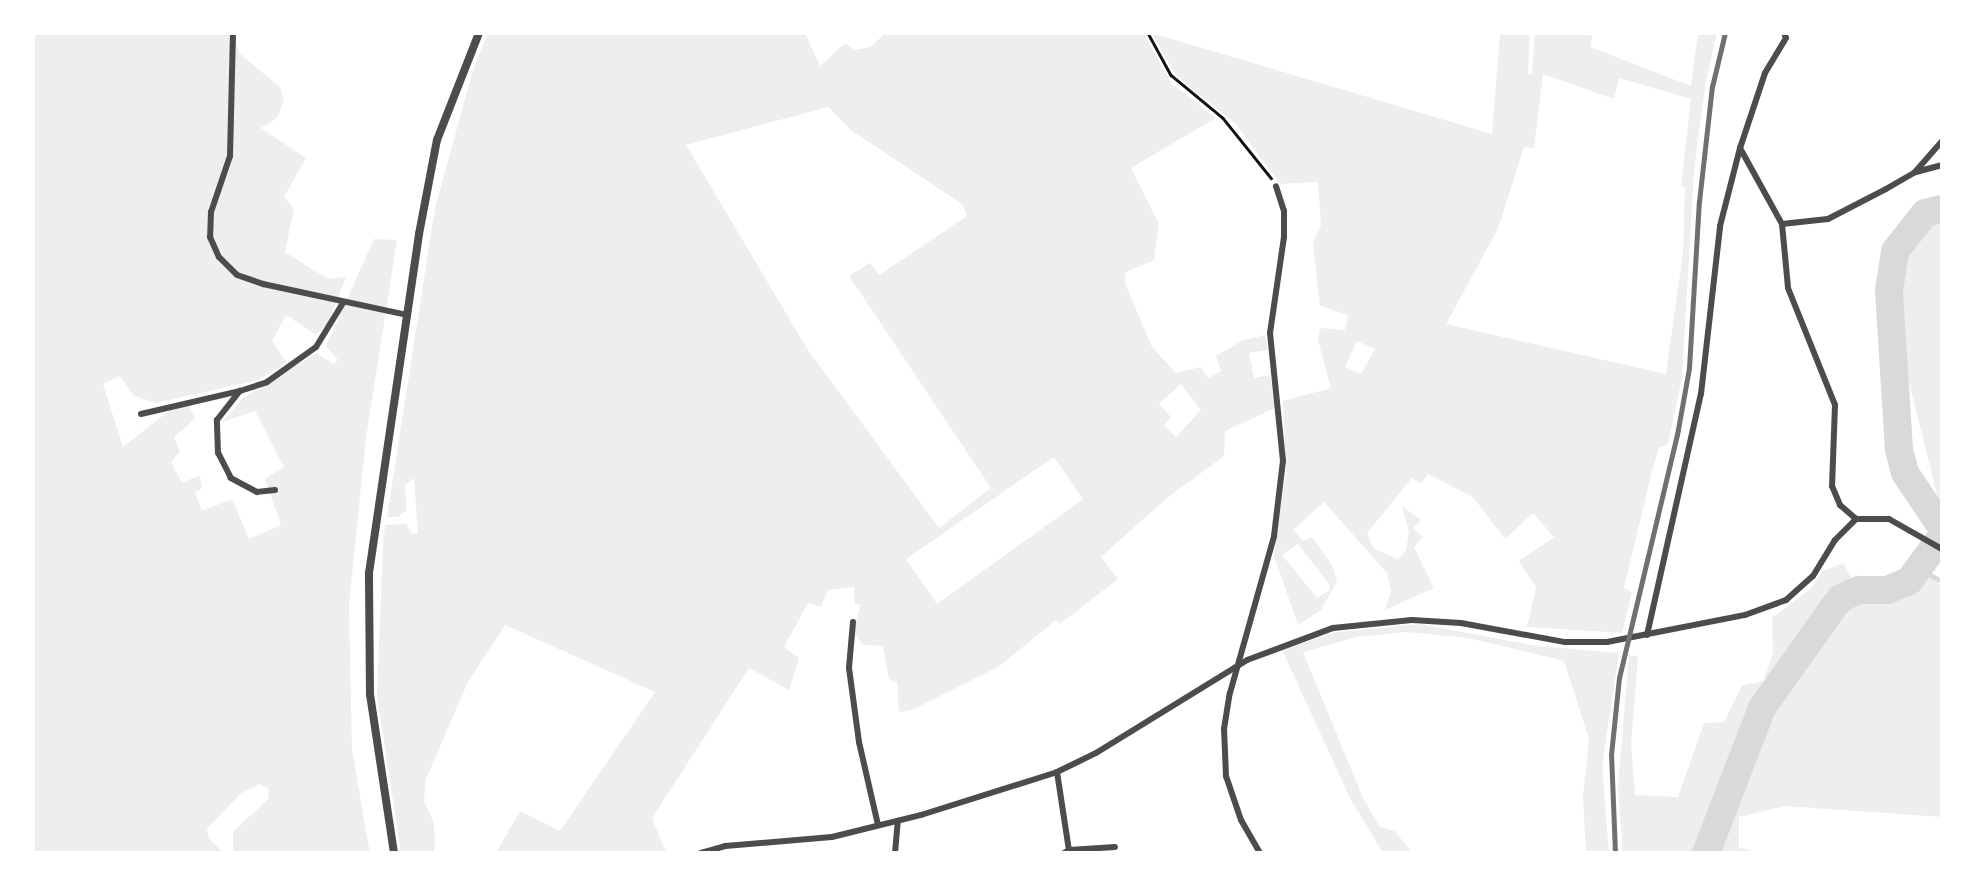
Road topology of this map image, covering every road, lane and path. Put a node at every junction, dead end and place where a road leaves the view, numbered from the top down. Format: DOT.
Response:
graph roads {
  1 [pos="233,33"];
  2 [pos="479,33"];
  3 [pos="1148,33"];
  4 [pos="1794,33"];
  5 [pos="1785,36"];
  6 [pos="1942,141"];
  7 [pos="1740,148"];
  8 [pos="1942,165"];
  9 [pos="1915,172"];
  10 [pos="1276,187"];
  11 [pos="1782,224"];
  12 [pos="343,303"];
  13 [pos="407,315"];
  14 [pos="240,391"];
  15 [pos="141,414"];
  16 [pos="275,490"];
  17 [pos="1856,519"];
  18 [pos="1942,549"];
  19 [pos="853,622"];
  20 [pos="1647,635"];
  21 [pos="1241,664"];
  22 [pos="1057,772"];
  23 [pos="898,821"];
  24 [pos="878,825"];
  25 [pos="1115,847"];
  26 [pos="1067,851"];
  27 [pos="394,853"];
  28 [pos="701,853"];
  29 [pos="895,853"];
  30 [pos="1260,853"];
  1 -- 12 [label="street"];
  2 -- 13 [label="street"];
  3 -- 10 [label="path"];
  4 -- 5 [label="street"];
  5 -- 7 [label="street"];
  6 -- 9 [label="street"];
  7 -- 11 [label="street"];
  7 -- 20 [label="street"];
  8 -- 9 [label="street"];
  9 -- 11 [label="street"];
  10 -- 21 [label="street"];
  11 -- 17 [label="street"];
  12 -- 13 [label="street"];
  12 -- 14 [label="street"];
  13 -- 27 [label="street"];
  14 -- 15 [label="street"];
  14 -- 16 [label="street"];
  17 -- 18 [label="street"];
  17 -- 20 [label="street"];
  19 -- 24 [label="street"];
  20 -- 21 [label="street"];
  21 -- 22 [label="street"];
  21 -- 30 [label="street"];
  22 -- 23 [label="street"];
  22 -- 26 [label="street"];
  23 -- 24 [label="street"];
  23 -- 29 [label="street"];
  24 -- 28 [label="street"];
  25 -- 26 [label="street"];
}
